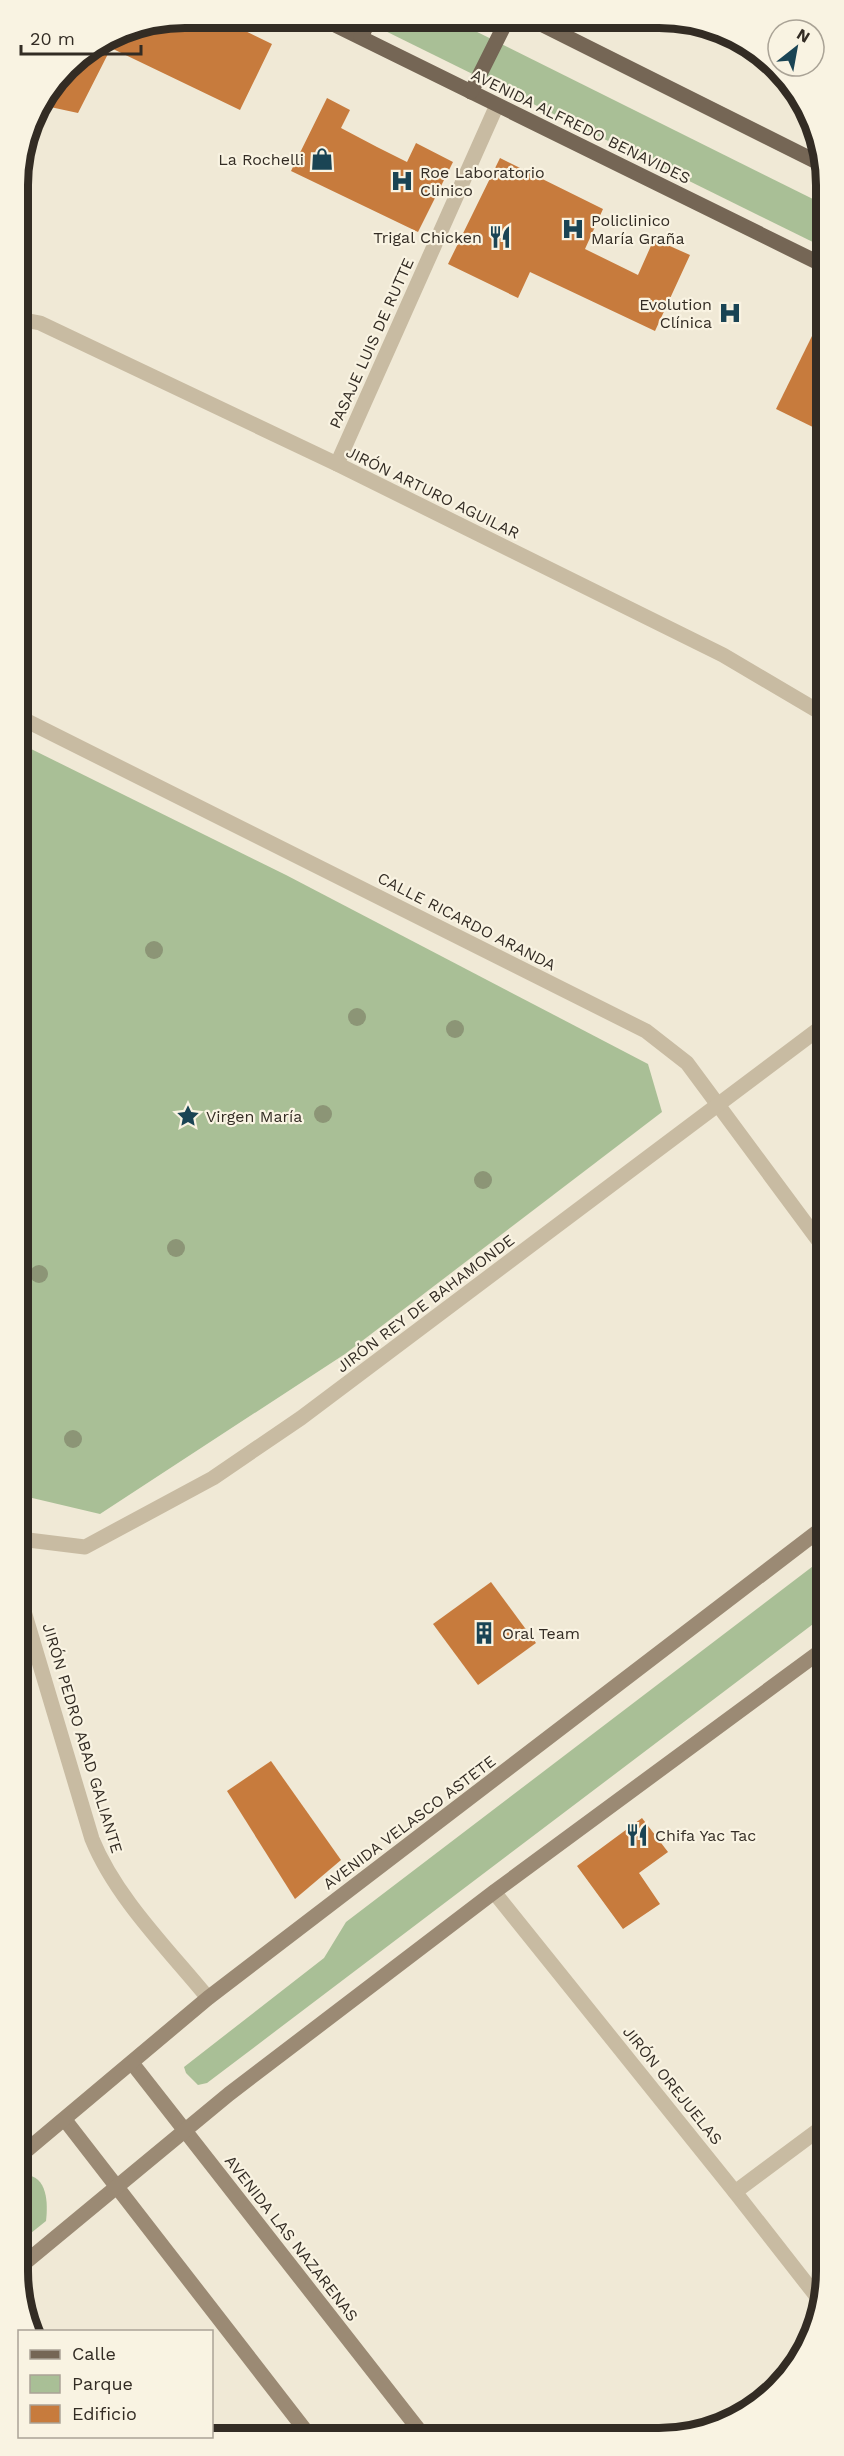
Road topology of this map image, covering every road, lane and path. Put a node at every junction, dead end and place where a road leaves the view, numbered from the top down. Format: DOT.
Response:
graph roads {
  1 [pos="341,28"];
  2 [pos="366,28"];
  3 [pos="503,28"];
  4 [pos="550,28"];
  5 [pos="361,38"];
  6 [pos="471,92"];
  7 [pos="496,105"];
  8 [pos="813,160"];
  9 [pos="816,262"];
  10 [pos="29,321"];
  11 [pos="337,464"];
  12 [pos="816,709"];
  13 [pos="29,722"];
  14 [pos="816,1031"];
  15 [pos="718,1105"];
  16 [pos="815,1237"];
  17 [pos="815,1534"];
  18 [pos="28,1540"];
  19 [pos="28,1626"];
  20 [pos="815,1655"];
  21 [pos="494,1892"];
  22 [pos="208,1998"];
  23 [pos="132,2063"];
  24 [pos="65,2120"];
  25 [pos="185,2130"];
  26 [pos="815,2132"];
  27 [pos="28,2149"];
  28 [pos="117,2187"];
  29 [pos="735,2192"];
  30 [pos="28,2260"];
  31 [pos="814,2293"];
  32 [pos="304,2428"];
  33 [pos="418,2428"];
  1 -- 5 [label="main road, AVENIDA ALFREDO BENAVIDES"];
  2 -- 5 [label="main road"];
  3 -- 6 [label="main road"];
  4 -- 8 [label="main road"];
  5 -- 6 [label="main road, AVENIDA ALFREDO BENAVIDES"];
  6 -- 7 [label="main road, AVENIDA ALFREDO BENAVIDES"];
  7 -- 9 [label="main road, AVENIDA ALFREDO BENAVIDES"];
  7 -- 11 [label="street, PASAJE LUIS DE RUTTE"];
  10 -- 11 [label="street, JIRÓN ARTURO AGUILAR"];
  11 -- 12 [label="street, JIRÓN ARTURO AGUILAR"];
  13 -- 15 [label="street, CALLE RICARDO ARANDA"];
  14 -- 15 [label="street, JIRÓN REY DE BAHAMONDE"];
  15 -- 16 [label="street, CALLE RICARDO ARANDA"];
  15 -- 18 [label="street, JIRÓN REY DE BAHAMONDE"];
  17 -- 22 [label="main road, AVENIDA VELASCO ASTETE"];
  19 -- 22 [label="street, JIRÓN PEDRO ABAD GALIANTE"];
  20 -- 21 [label="main road"];
  21 -- 25 [label="main road"];
  21 -- 29 [label="street, JIRÓN OREJUELAS"];
  22 -- 23 [label="main road, AVENIDA VELASCO ASTETE"];
  23 -- 24 [label="main road, AVENIDA VELASCO ASTETE"];
  23 -- 25 [label="main road, AVENIDA LAS NAZARENAS"];
  24 -- 27 [label="main road, AVENIDA VELASCO ASTETE"];
  24 -- 28 [label="main road"];
  25 -- 28 [label="main road"];
  25 -- 33 [label="main road, AVENIDA LAS NAZARENAS"];
  26 -- 29 [label="street"];
  28 -- 30 [label="main road"];
  28 -- 32 [label="main road"];
  29 -- 31 [label="street, JIRÓN OREJUELAS"];
}
